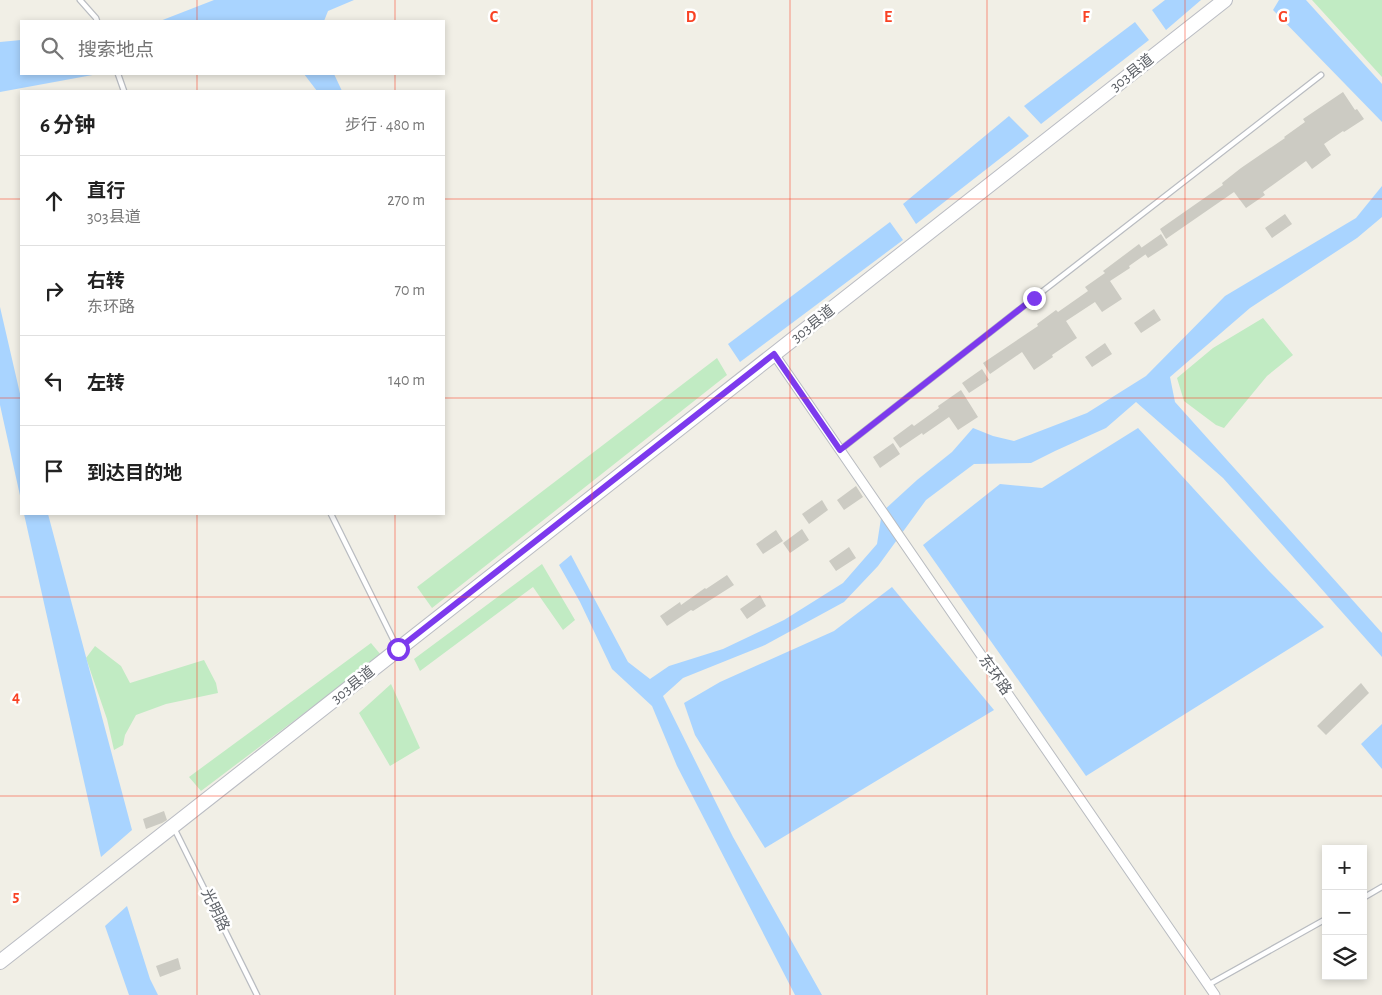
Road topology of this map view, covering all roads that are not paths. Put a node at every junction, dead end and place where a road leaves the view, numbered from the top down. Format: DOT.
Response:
graph roads {
  1 [pos="80,0"];
  2 [pos="1225,0"];
  3 [pos="97,20"];
  4 [pos="118,75"];
  5 [pos="1321,75"];
  6 [pos="124,90"];
  7 [pos="774,354"];
  8 [pos="840,450"];
  9 [pos="331,515"];
  10 [pos="398,649"];
  11 [pos="173,826"];
  12 [pos="1382,887"];
  13 [pos="1367,896"];
  14 [pos="1322,921"];
  15 [pos="0,962"];
  16 [pos="1208,985"];
  17 [pos="257,995"];
  18 [pos="1215,995"];
  1 -- 3 [label="lane"];
  2 -- 7 [label="main road, 303县道"];
  4 -- 6 [label="lane"];
  5 -- 8 [label="lane"];
  7 -- 8 [label="street, 东环路"];
  7 -- 10 [label="main road, 303县道"];
  8 -- 16 [label="street, 东环路"];
  9 -- 10 [label="lane"];
  10 -- 11 [label="main road, 303县道"];
  11 -- 15 [label="main road, 303县道"];
  11 -- 17 [label="lane, 光明路"];
  12 -- 13 [label="lane"];
  14 -- 16 [label="lane"];
  16 -- 18 [label="street, 东环路"];
}
